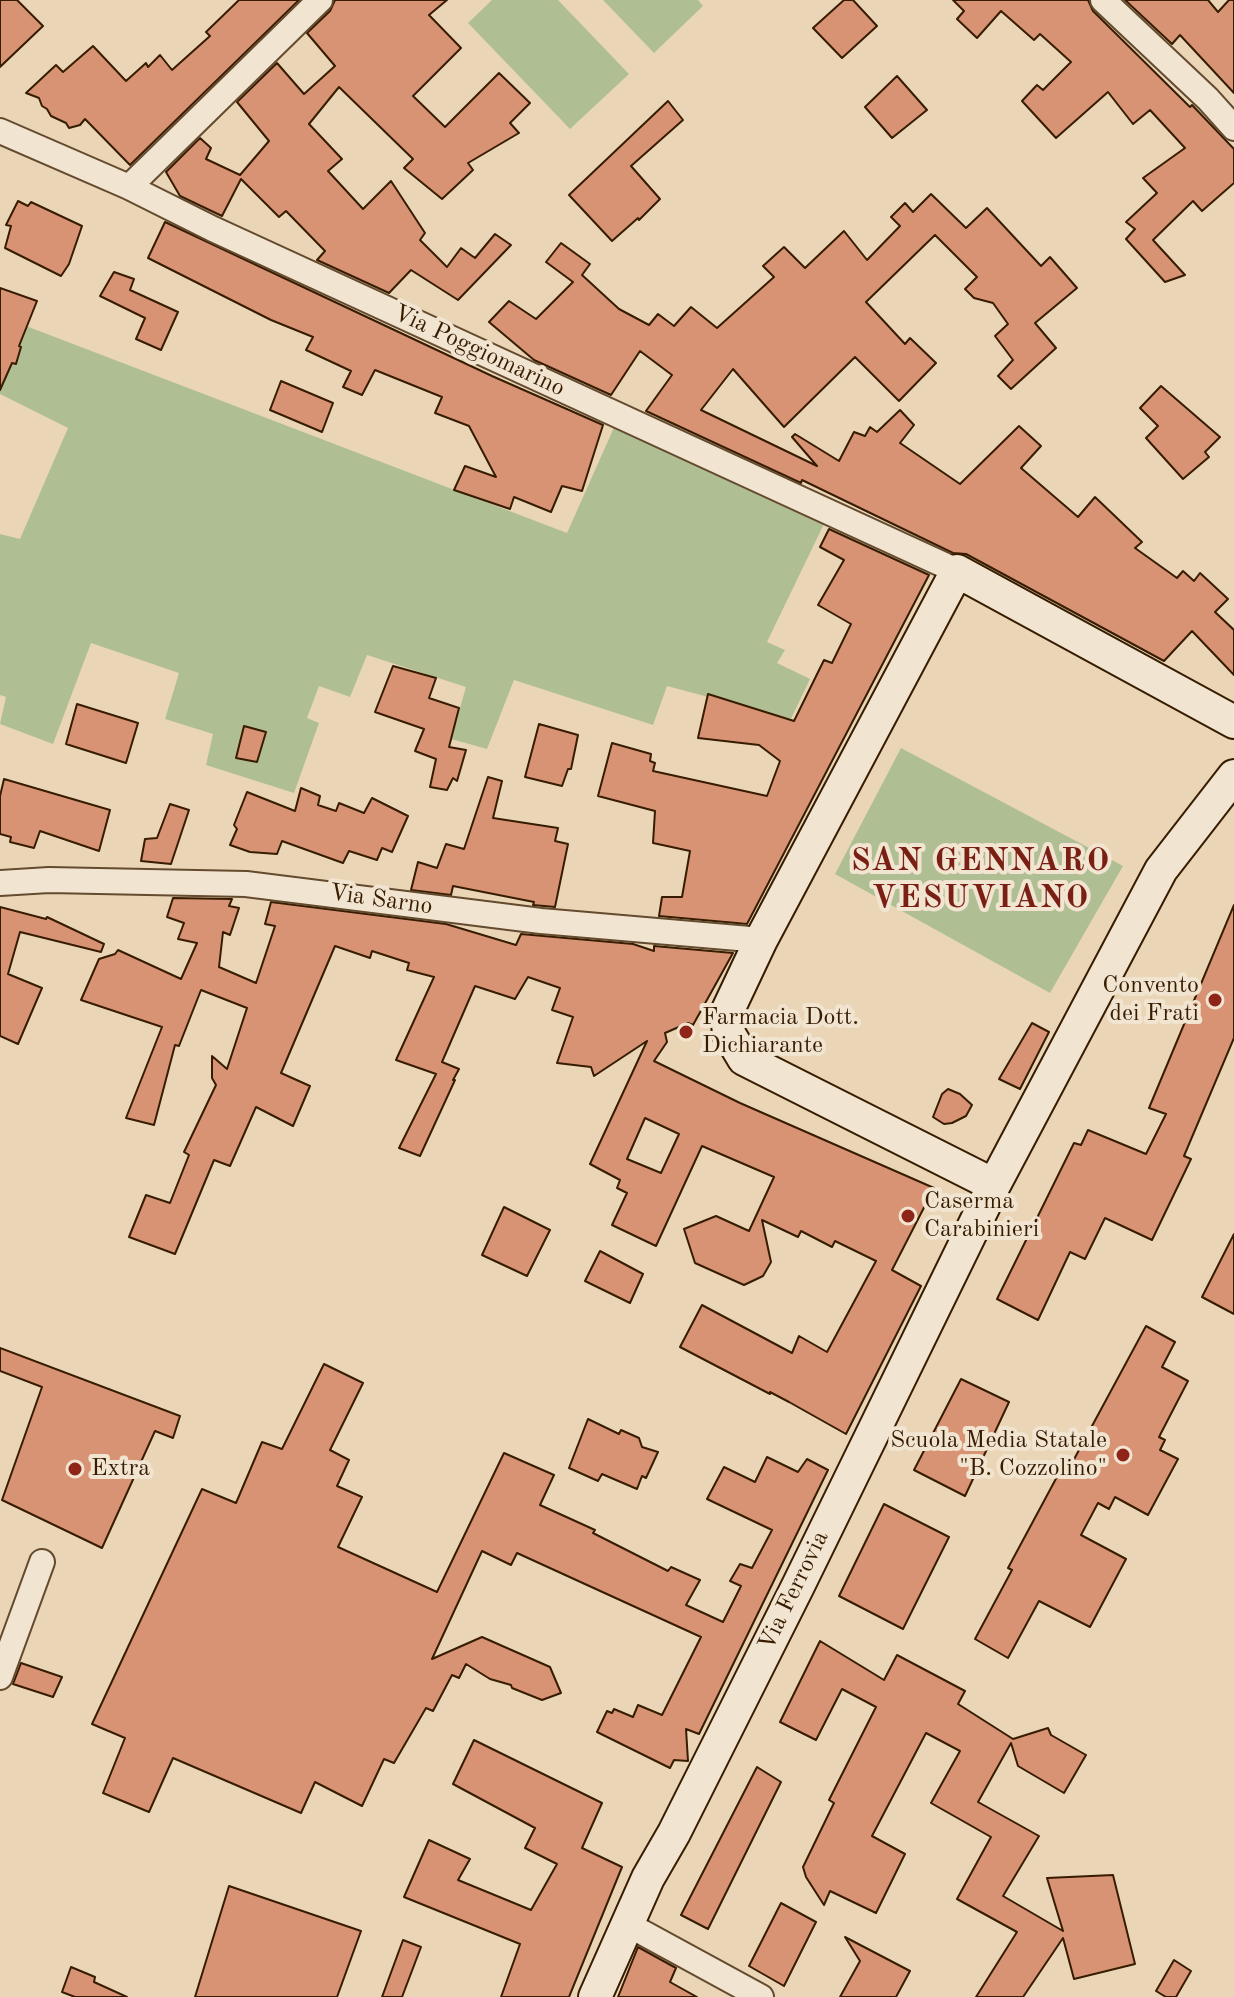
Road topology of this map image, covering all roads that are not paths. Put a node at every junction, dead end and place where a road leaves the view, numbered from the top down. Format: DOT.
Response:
graph roads {
  1 [pos="320,0"];
  2 [pos="1108,2"];
  3 [pos="1234,128"];
  4 [pos="0,131"];
  5 [pos="129,187"];
  6 [pos="957,571"];
  7 [pos="1234,722"];
  8 [pos="1234,776"];
  9 [pos="0,883"];
  10 [pos="761,940"];
  11 [pos="994,1185"];
  12 [pos="42,1562"];
  13 [pos="0,1677"];
  14 [pos="627,1924"];
  15 [pos="595,1997"];
  16 [pos="761,1997"];
  1 -- 5 [label="street"];
  2 -- 3 [label="street"];
  4 -- 5 [label="street, Via Poggiomarino"];
  5 -- 6 [label="street, Via Poggiomarino"];
  6 -- 7 [label="main road"];
  6 -- 10 [label="main road"];
  8 -- 11 [label="main road, Via Ferrovia"];
  9 -- 10 [label="street, Via Sarno"];
  10 -- 11 [label="main road"];
  11 -- 14 [label="main road, Via Ferrovia"];
  12 -- 13 [label="street"];
  14 -- 15 [label="main road, Via Ferrovia"];
  14 -- 16 [label="street"];
}
